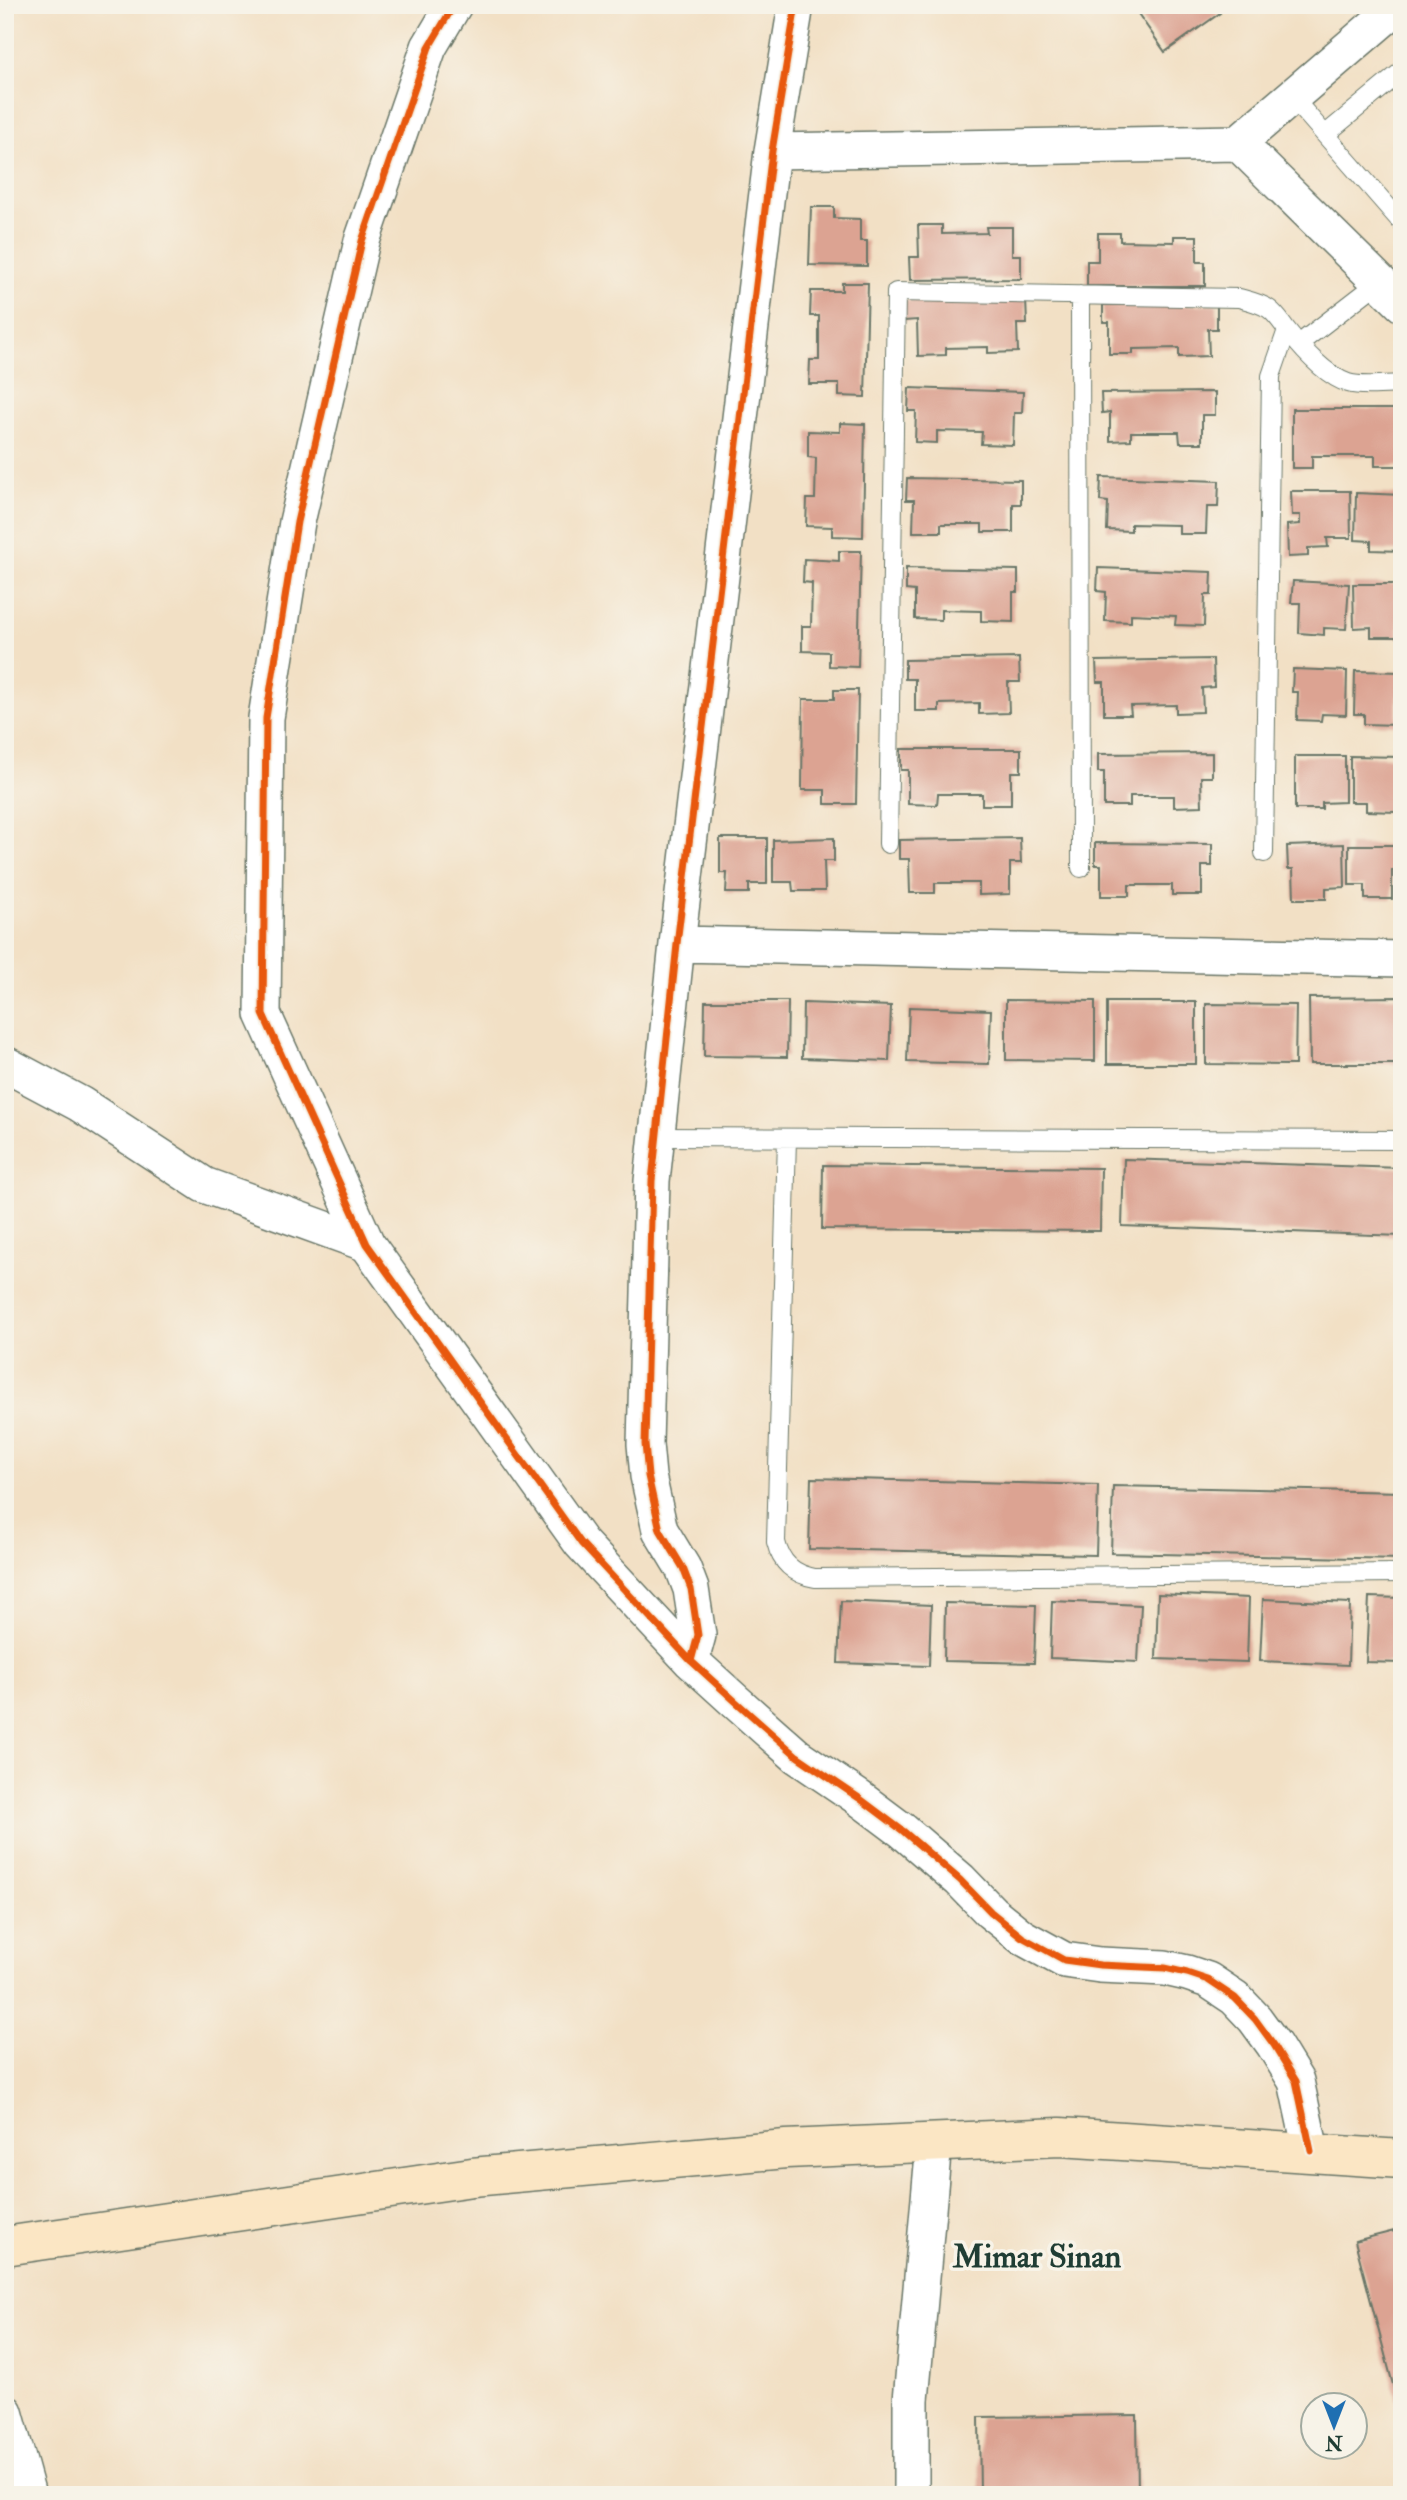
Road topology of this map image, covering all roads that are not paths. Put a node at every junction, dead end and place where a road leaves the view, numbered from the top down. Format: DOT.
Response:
graph roads {
  1 [pos="454,5"];
  2 [pos="796,5"];
  3 [pos="1398,5"];
  4 [pos="1402,71"];
  5 [pos="1292,97"];
  6 [pos="1326,134"];
  7 [pos="1238,144"];
  8 [pos="772,151"];
  9 [pos="1402,223"];
  10 [pos="1391,293"];
  11 [pos="1080,295"];
  12 [pos="1287,330"];
  13 [pos="1300,343"];
  14 [pos="1402,385"];
  15 [pos="888,844"];
  16 [pos="1264,853"];
  17 [pos="1081,868"];
  18 [pos="677,944"];
  19 [pos="1402,959"];
  20 [pos="5,1064"];
  21 [pos="657,1137"];
  22 [pos="787,1138"];
  23 [pos="1402,1140"];
  24 [pos="367,1244"];
  25 [pos="1402,1573"];
  26 [pos="691,1661"];
  27 [pos="934,2143"];
  28 [pos="1311,2151"];
  29 [pos="1402,2159"];
  30 [pos="5,2246"];
  31 [pos="5,2412"];
  32 [pos="28,2495"];
  33 [pos="911,2495"];
  1 -- 24 [label="street"];
  2 -- 8 [label="street"];
  3 -- 5 [label="street"];
  4 -- 6 [label="lane"];
  5 -- 6 [label="lane"];
  5 -- 7 [label="street"];
  6 -- 9 [label="lane"];
  7 -- 8 [label="street"];
  7 -- 10 [label="street"];
  8 -- 18 [label="street"];
  10 -- 13 [label="lane"];
  11 -- 12 [label="lane"];
  11 -- 15 [label="lane"];
  11 -- 17 [label="lane"];
  12 -- 13 [label="lane"];
  12 -- 16 [label="lane"];
  13 -- 14 [label="lane"];
  18 -- 19 [label="street"];
  18 -- 21 [label="street"];
  20 -- 24 [label="street"];
  21 -- 22 [label="lane"];
  21 -- 26 [label="street"];
  22 -- 23 [label="lane"];
  22 -- 25 [label="lane"];
  24 -- 26 [label="street"];
  26 -- 28 [label="street"];
  27 -- 28 [label="street"];
  27 -- 30 [label="street"];
  27 -- 33 [label="street"];
  28 -- 29 [label="street"];
  31 -- 32 [label="street"];
}
